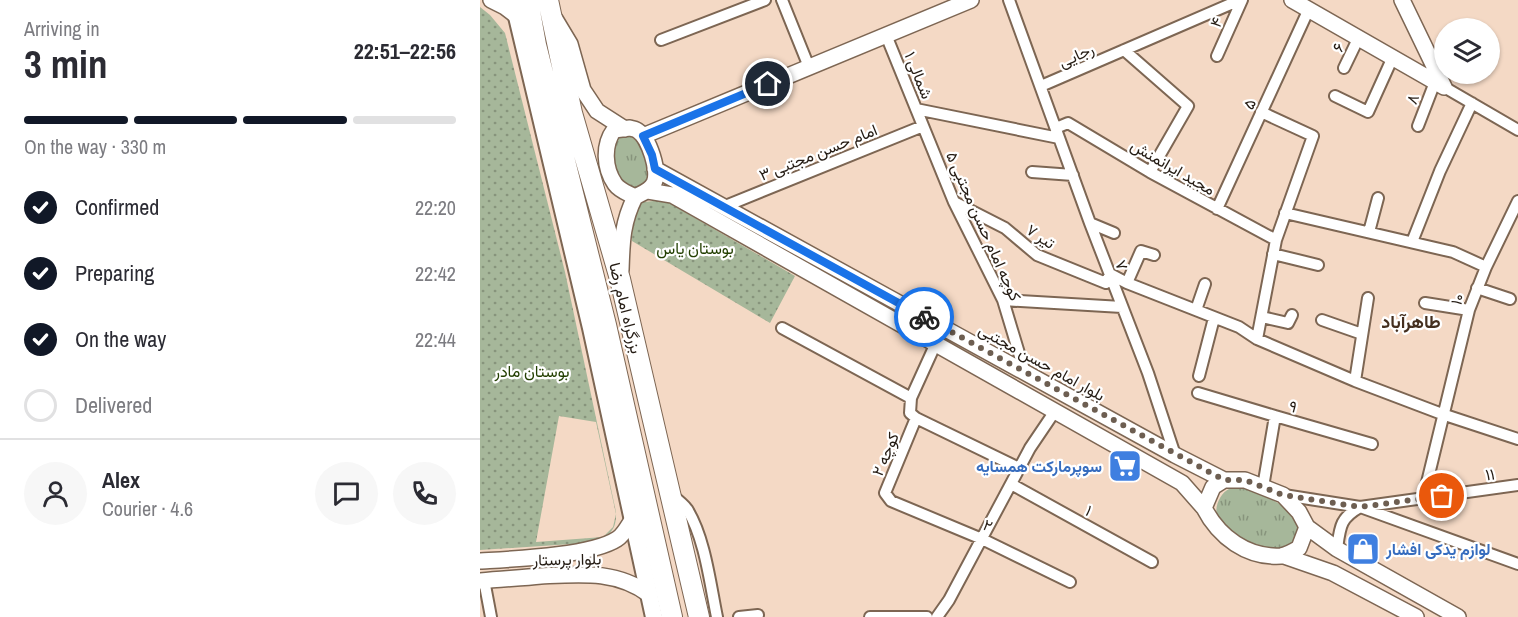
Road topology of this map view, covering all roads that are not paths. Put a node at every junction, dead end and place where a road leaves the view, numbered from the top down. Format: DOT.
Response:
graph roads {
  1 [pos="491,0"];
  2 [pos="513,0"];
  3 [pos="765,0"];
  4 [pos="782,0"];
  5 [pos="971,0"];
  6 [pos="1009,0"];
  7 [pos="1241,0"];
  8 [pos="1292,0"];
  9 [pos="1402,0"];
  10 [pos="549,5"];
  11 [pos="523,8"];
  12 [pos="1308,11"];
  13 [pos="886,35"];
  14 [pos="1358,39"];
  15 [pos="661,40"];
  16 [pos="1124,50"];
  17 [pos="1217,56"];
  18 [pos="1392,59"];
  19 [pos="809,67"];
  20 [pos="1344,68"];
  21 [pos="1439,85"];
  22 [pos="1041,86"];
  23 [pos="1335,96"];
  24 [pos="1472,104"];
  25 [pos="916,109"];
  26 [pos="1262,112"];
  27 [pos="924,126"];
  28 [pos="1418,126"];
  29 [pos="625,129"];
  30 [pos="1518,130"];
  31 [pos="1058,133"];
  32 [pos="643,136"];
  33 [pos="655,169"];
  34 [pos="1032,172"];
  35 [pos="1150,172"];
  36 [pos="1073,176"];
  37 [pos="675,188"];
  38 [pos="641,194"];
  39 [pos="1378,198"];
  40 [pos="1518,201"];
  41 [pos="954,202"];
  42 [pos="723,207"];
  43 [pos="1217,209"];
  44 [pos="1285,213"];
  45 [pos="1090,223"];
  46 [pos="1369,232"];
  47 [pos="1114,233"];
  48 [pos="1276,240"];
  49 [pos="1412,242"];
  50 [pos="1273,254"];
  51 [pos="1154,255"];
  52 [pos="1318,265"];
  53 [pos="1486,267"];
  54 [pos="1110,274"];
  55 [pos="621,279"];
  56 [pos="1127,283"];
  57 [pos="1204,284"];
  58 [pos="1477,288"];
  59 [pos="1368,298"];
  60 [pos="1510,299"];
  61 [pos="1003,300"];
  62 [pos="1425,303"];
  63 [pos="1122,307"];
  64 [pos="1196,310"];
  65 [pos="1469,310"];
  66 [pos="1292,315"];
  67 [pos="1262,317"];
  68 [pos="1214,318"];
  69 [pos="1322,320"];
  70 [pos="599,327"];
  71 [pos="782,328"];
  72 [pos="1362,334"];
  73 [pos="1257,339"];
  74 [pos="936,343"];
  75 [pos="1025,373"];
  76 [pos="1199,376"];
  77 [pos="1355,381"];
  78 [pos="1198,393"];
  79 [pos="911,398"];
  80 [pos="1055,411"];
  81 [pos="1442,414"];
  82 [pos="1275,416"];
  83 [pos="916,418"];
  84 [pos="1518,439"];
  85 [pos="1372,444"];
  86 [pos="1174,455"];
  87 [pos="1019,468"];
  88 [pos="1224,480"];
  89 [pos="1011,484"];
  90 [pos="1518,485"];
  91 [pos="1263,487"];
  92 [pos="670,493"];
  93 [pos="1283,495"];
  94 [pos="1423,499"];
  95 [pos="891,501"];
  96 [pos="1360,507"];
  97 [pos="1204,508"];
  98 [pos="634,517"];
  99 [pos="1307,527"];
  100 [pos="982,539"];
  101 [pos="1337,549"];
  102 [pos="552,555"];
  103 [pos="1284,556"];
  104 [pos="480,561"];
  105 [pos="1152,562"];
  106 [pos="1518,564"];
  107 [pos="554,576"];
  108 [pos="482,580"];
  109 [pos="1070,582"];
  110 [pos="650,595"];
  111 [pos="758,615"];
  112 [pos="1409,615"];
  113 [pos="491,617"];
  114 [pos="654,617"];
  115 [pos="672,617"];
  116 [pos="699,617"];
  117 [pos="717,617"];
  118 [pos="739,617"];
  119 [pos="870,617"];
  120 [pos="927,617"];
  121 [pos="937,617"];
  122 [pos="1458,617"];
  1 -- 11 [label="main road"];
  2 -- 11 [label="main road"];
  3 -- 15 [label="street"];
  4 -- 19 [label="street"];
  5 -- 13 [label="main road"];
  6 -- 22 [label="street, ۷"];
  7 -- 16 [label="street, رجایی"];
  7 -- 17 [label="street, ۴"];
  8 -- 12 [label="main road"];
  9 -- 21 [label="main road"];
  10 -- 29 [label="main road"];
  10 -- 55 [label="highway, بزرگراه امام رضا"];
  11 -- 70 [label="main road"];
  11 -- 70 [label="highway, بزرگراه امام رضا"];
  12 -- 14 [label="main road"];
  12 -- 26 [label="street, ۵"];
  13 -- 19 [label="main road"];
  13 -- 25 [label="street, ۱ شمالی"];
  14 -- 18 [label="main road"];
  14 -- 20 [label="street, ۶"];
  16 -- 22 [label="street, رجایی"];
  16 -- 35 [label="street"];
  18 -- 21 [label="main road"];
  18 -- 23 [label="street"];
  19 -- 32 [label="main road"];
  21 -- 24 [label="street"];
  21 -- 28 [label="street, ۸"];
  22 -- 31 [label="street, ۷"];
  24 -- 30 [label="street"];
  24 -- 49 [label="street"];
  25 -- 27 [label="street, ۱ شمالی"];
  25 -- 31 [label="street"];
  26 -- 43 [label="street, ۵"];
  26 -- 44 [label="street"];
  27 -- 41 [label="street, کوچه امام حسن مجتبی ۵"];
  27 -- 42 [label="street, امام حسن مجتبی ۳"];
  29 -- 32 [label="main road"];
  29 -- 38 [label="main road"];
  31 -- 35 [label="street, مجید ایرانمنش"];
  31 -- 36 [label="street, ۷"];
  32 -- 33 [label="main road"];
  33 -- 37 [label="main road, بلوار امام حسن مجتبی"];
  33 -- 38 [label="main road"];
  34 -- 36 [label="street"];
  35 -- 43 [label="street, مجید ایرانمنش"];
  36 -- 45 [label="street, ۷"];
  37 -- 38 [label="main road, بلوار امام حسن مجتبی"];
  37 -- 42 [label="main road, بلوار امام حسن مجتبی"];
  37 -- 74 [label="main road, بلوار امام حسن مجتبی"];
  38 -- 55 [label="main road"];
  39 -- 46 [label="street"];
  40 -- 53 [label="street, ۱۰"];
  41 -- 54 [label="street, ۷ تیر"];
  41 -- 61 [label="street, کوچه امام حسن مجتبی ۵"];
  42 -- 75 [label="main road, بلوار امام حسن مجتبی"];
  43 -- 48 [label="street, مجید ایرانمنش"];
  44 -- 46 [label="street"];
  44 -- 48 [label="street"];
  45 -- 47 [label="street"];
  45 -- 54 [label="street, ۷"];
  46 -- 49 [label="street"];
  48 -- 50 [label="street"];
  49 -- 53 [label="street"];
  50 -- 52 [label="street"];
  50 -- 67 [label="street"];
  51 -- 56 [label="street"];
  53 -- 58 [label="street, ۱۰"];
  54 -- 56 [label="street"];
  54 -- 63 [label="street, ۷"];
  55 -- 92 [label="highway, بزرگراه امام رضا"];
  56 -- 64 [label="street"];
  57 -- 64 [label="street"];
  58 -- 60 [label="street"];
  58 -- 65 [label="street, ۱۰"];
  59 -- 72 [label="street"];
  61 -- 63 [label="street"];
  61 -- 75 [label="street, کوچه امام حسن مجتبی ۵"];
  62 -- 65 [label="street"];
  63 -- 86 [label="street, ۷"];
  64 -- 68 [label="street"];
  65 -- 81 [label="street, ۱۰"];
  66 -- 67 [label="street"];
  67 -- 73 [label="street"];
  68 -- 73 [label="street"];
  68 -- 76 [label="street"];
  69 -- 72 [label="street"];
  70 -- 98 [label="main road"];
  70 -- 115 [label="highway, بزرگراه امام رضا"];
  71 -- 79 [label="street"];
  72 -- 77 [label="street"];
  73 -- 77 [label="street"];
  74 -- 79 [label="street"];
  74 -- 80 [label="main road, بلوار امام حسن مجتبی"];
  75 -- 86 [label="main road, بلوار امام حسن مجتبی"];
  77 -- 81 [label="street"];
  78 -- 82 [label="street"];
  79 -- 83 [label="street"];
  80 -- 87 [label="street"];
  80 -- 97 [label="main road, بلوار امام حسن مجتبی"];
  81 -- 84 [label="street"];
  81 -- 94 [label="street, ۱۰"];
  82 -- 85 [label="street, ۹"];
  82 -- 91 [label="street, ۹"];
  83 -- 87 [label="street"];
  83 -- 95 [label="street, کوچه ۲"];
  86 -- 88 [label="main road, بلوار امام حسن مجتبی"];
  87 -- 89 [label="street"];
  88 -- 91 [label="main road"];
  88 -- 97 [label="main road"];
  89 -- 100 [label="street"];
  89 -- 105 [label="street, ۱"];
  90 -- 94 [label="street, ۱۱"];
  91 -- 93 [label="main road"];
  92 -- 116 [label="highway, بزرگراه امام رضا"];
  92 -- 117 [label="street"];
  93 -- 96 [label="street, ۱۱"];
  93 -- 99 [label="main road"];
  94 -- 96 [label="street, ۱۱"];
  95 -- 100 [label="street, ۲"];
  96 -- 101 [label="street"];
  96 -- 106 [label="street"];
  97 -- 103 [label="main road"];
  98 -- 102 [label="main road, بلوار پرستار"];
  98 -- 110 [label="main road"];
  99 -- 101 [label="main road"];
  99 -- 103 [label="main road"];
  100 -- 109 [label="street, ۲"];
  100 -- 121 [label="street"];
  101 -- 122 [label="main road"];
  102 -- 104 [label="main road, بلوار پرستار"];
  102 -- 107 [label="main road"];
  103 -- 112 [label="main road"];
  107 -- 108 [label="main road, بلوار پرستار"];
  107 -- 110 [label="main road, بلوار پرستار"];
  108 -- 113 [label="street"];
  110 -- 114 [label="main road"];
  111 -- 118 [label="street"];
  119 -- 120 [label="street"];
}
